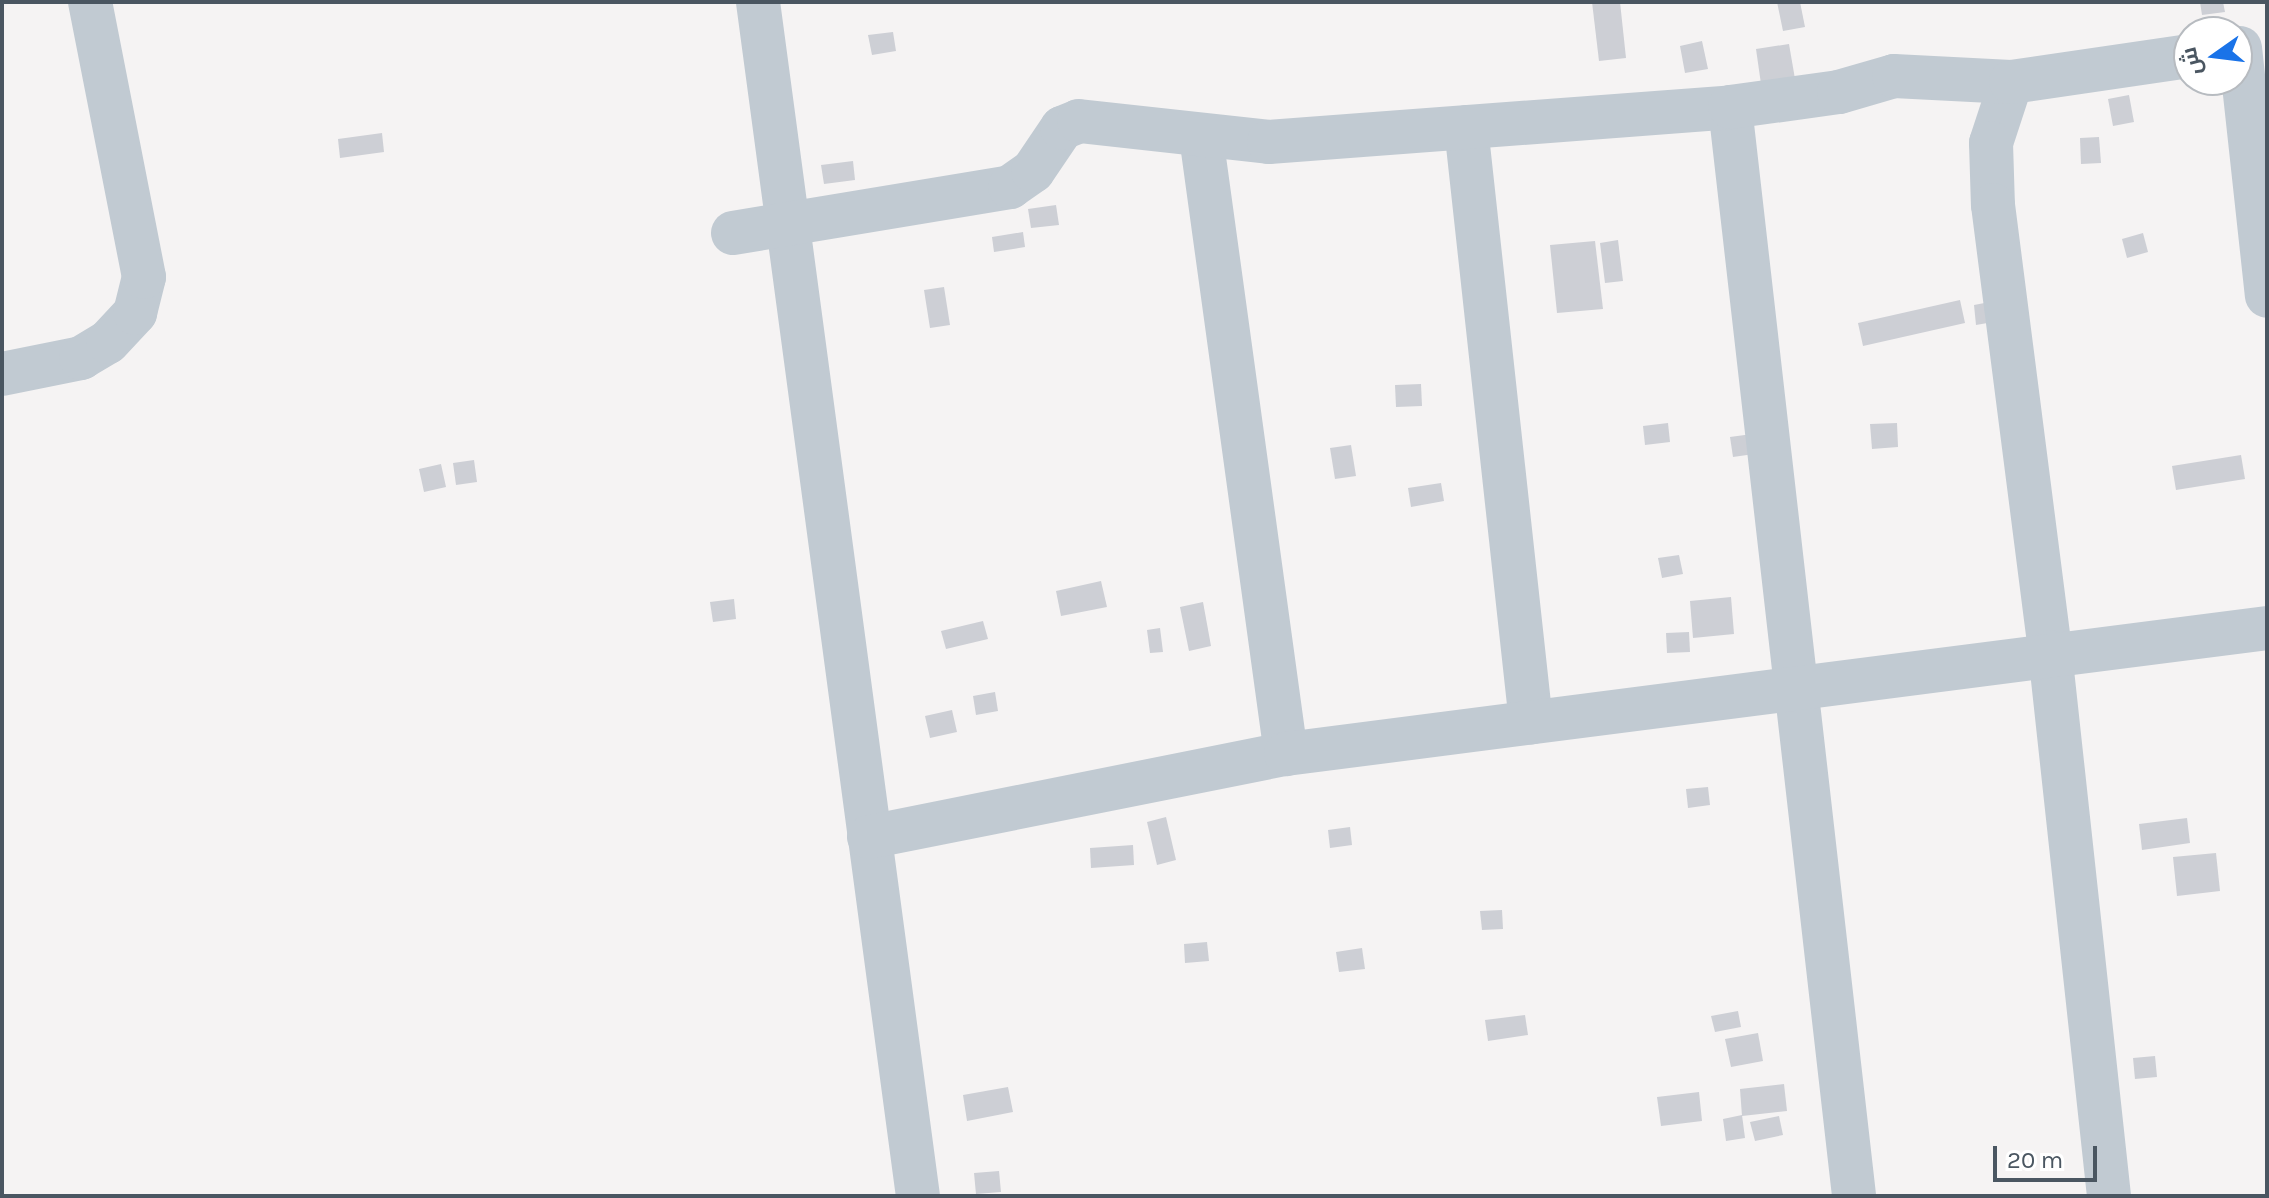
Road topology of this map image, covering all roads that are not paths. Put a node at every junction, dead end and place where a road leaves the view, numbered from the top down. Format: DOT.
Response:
graph roads {
  1 [pos="90,2"];
  2 [pos="758,2"];
  3 [pos="2173,58"];
  4 [pos="2011,82"];
  5 [pos="2252,96"];
  6 [pos="1730,107"];
  7 [pos="1466,127"];
  8 [pos="1201,136"];
  9 [pos="790,224"];
  10 [pos="733,233"];
  11 [pos="2267,296"];
  12 [pos="2,374"];
  13 [pos="2267,628"];
  14 [pos="2050,652"];
  15 [pos="1796,686"];
  16 [pos="1531,722"];
  17 [pos="1286,754"];
  18 [pos="869,837"];
  19 [pos="918,1196"];
  20 [pos="1854,1196"];
  21 [pos="2109,1196"];
  1 -- 12 [label="street"];
  2 -- 9 [label="street"];
  3 -- 4 [label="street"];
  4 -- 6 [label="street"];
  4 -- 14 [label="street"];
  5 -- 11 [label="street"];
  6 -- 7 [label="street"];
  6 -- 15 [label="street"];
  7 -- 8 [label="street"];
  7 -- 16 [label="street"];
  8 -- 9 [label="street"];
  8 -- 17 [label="street"];
  9 -- 10 [label="street"];
  9 -- 18 [label="street"];
  13 -- 14 [label="street"];
  14 -- 15 [label="street"];
  14 -- 21 [label="street"];
  15 -- 16 [label="street"];
  15 -- 20 [label="street"];
  16 -- 17 [label="street"];
  17 -- 18 [label="street"];
  18 -- 19 [label="street"];
}
